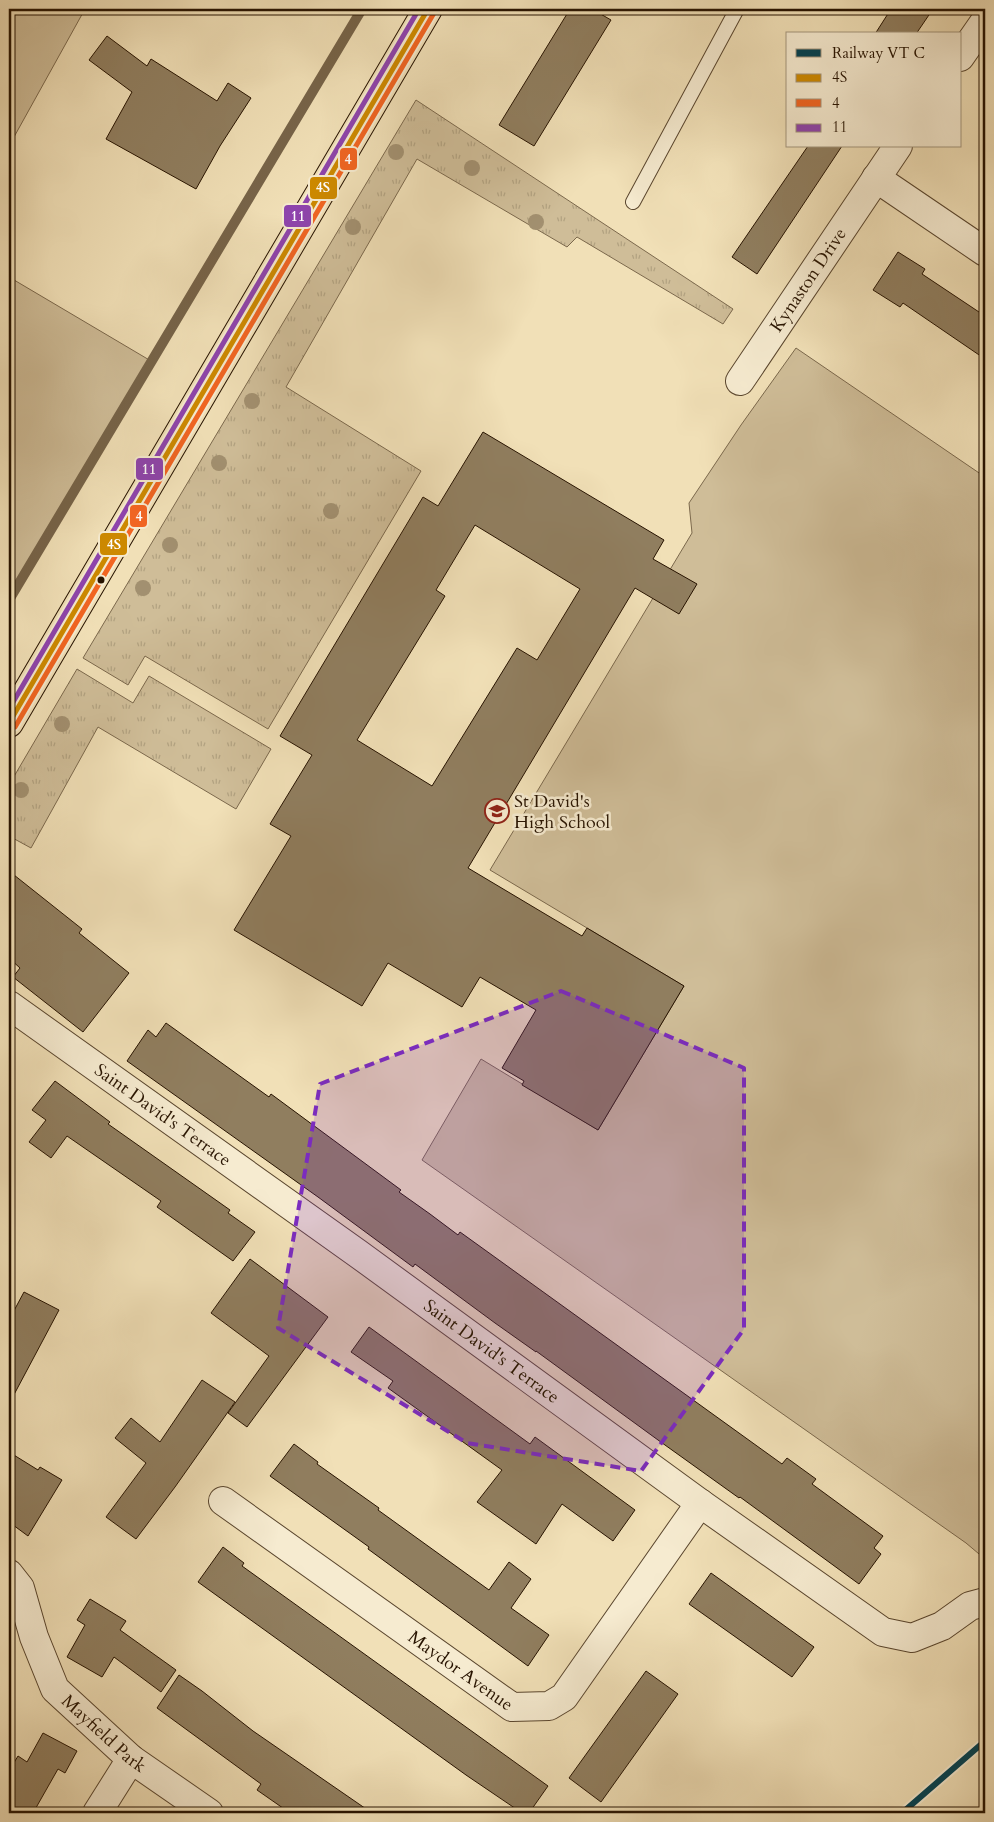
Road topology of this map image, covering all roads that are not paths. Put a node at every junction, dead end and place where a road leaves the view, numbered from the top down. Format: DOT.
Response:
graph roads {
  1 [pos="428,9"];
  2 [pos="737,9"];
  3 [pos="985,21"];
  4 [pos="962,54"];
  5 [pos="897,148"];
  6 [pos="876,178"];
  7 [pos="633,202"];
  8 [pos="985,252"];
  9 [pos="740,382"];
  10 [pos="9,723"];
  11 [pos="9,1005"];
  12 [pos="223,1501"];
  13 [pos="700,1504"];
  14 [pos="9,1574"];
  15 [pos="985,1602"];
  16 [pos="131,1759"];
  17 [pos="98,1813"];
  18 [pos="209,1813"];
  1 -- 10 [label="main road"];
  2 -- 7 [label="lane"];
  3 -- 4 [label="street"];
  5 -- 6 [label="street, Kynaston Drive"];
  6 -- 8 [label="street"];
  6 -- 9 [label="street, Kynaston Drive"];
  11 -- 13 [label="street, Saint David's Terrace"];
  12 -- 13 [label="street, Maydor Avenue"];
  13 -- 15 [label="street, Saint David's Terrace"];
  14 -- 16 [label="street, Mayfield Park"];
  16 -- 17 [label="street"];
  16 -- 18 [label="street, Mayfield Park"];
}
